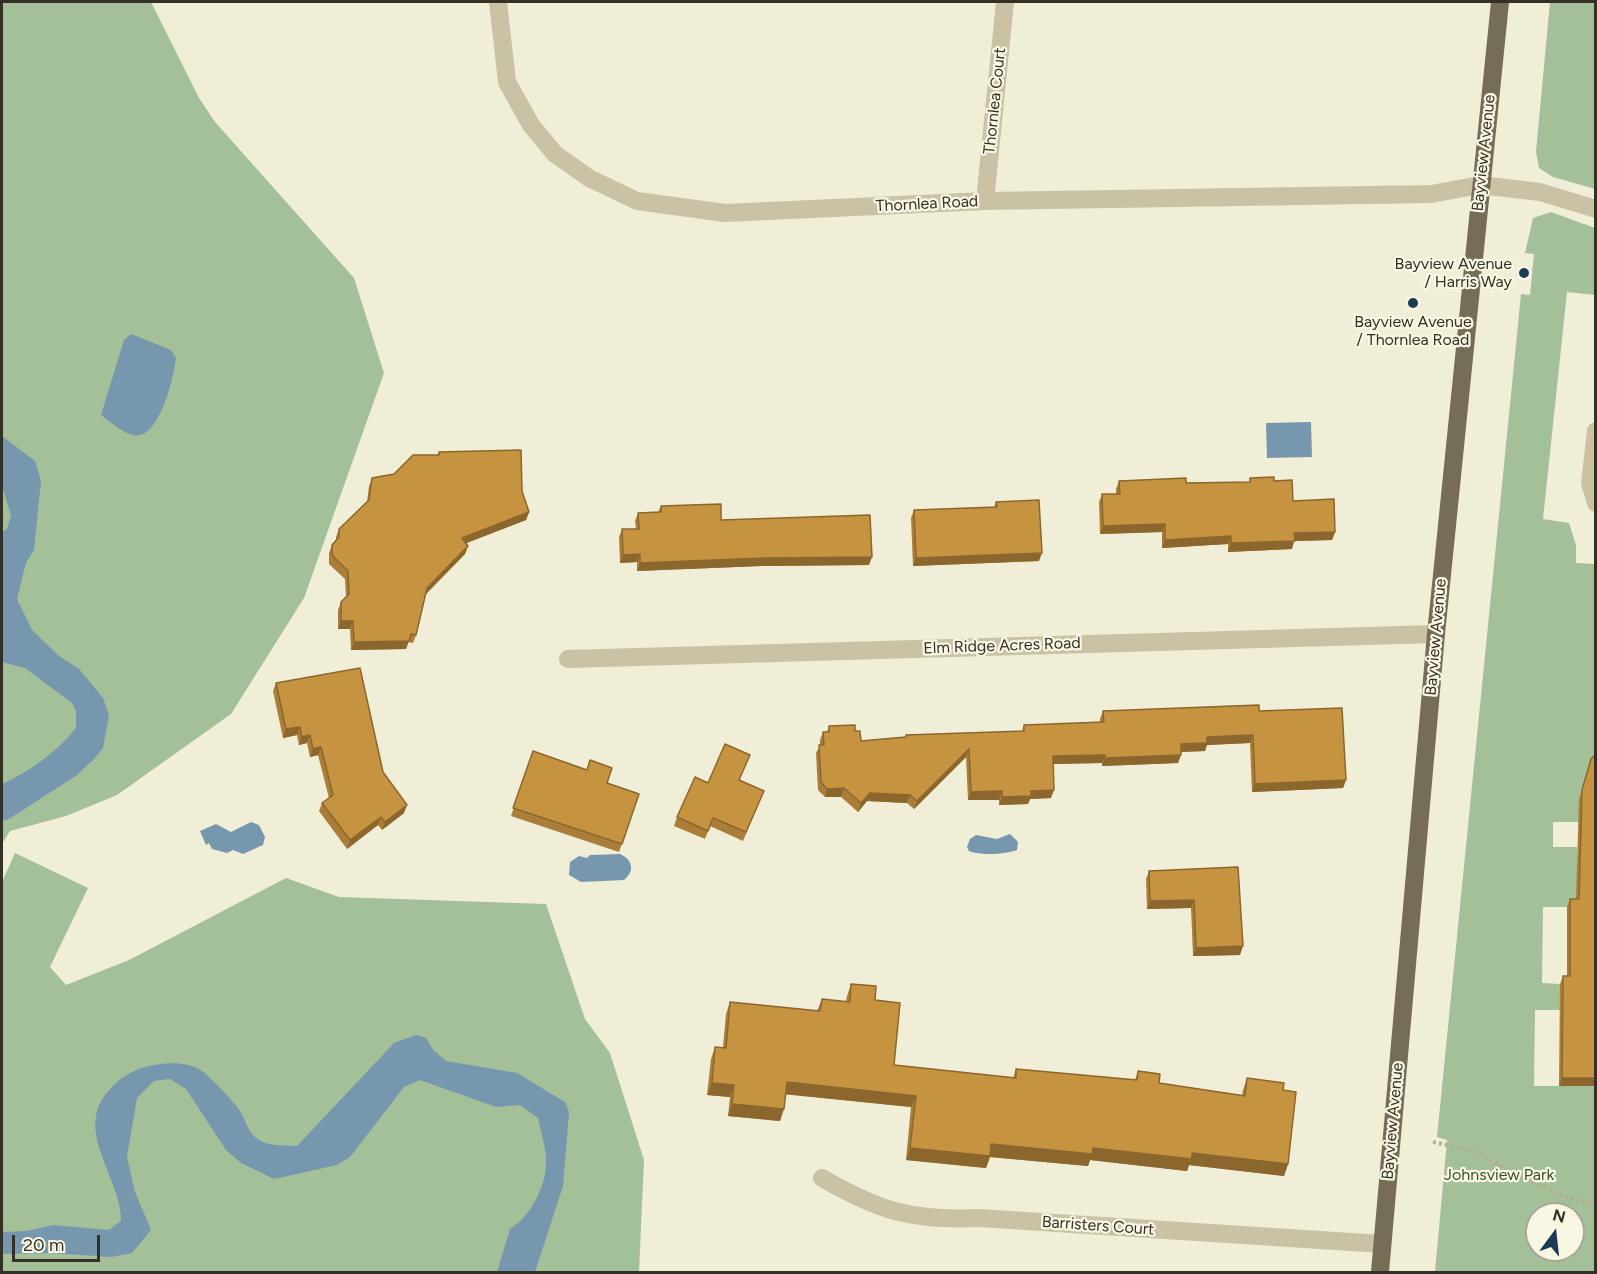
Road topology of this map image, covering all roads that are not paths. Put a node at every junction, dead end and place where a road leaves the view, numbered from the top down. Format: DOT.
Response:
graph roads {
  1 [pos="498,2"];
  2 [pos="1005,2"];
  3 [pos="1500,2"];
  4 [pos="1480,185"];
  5 [pos="984,201"];
  6 [pos="1596,209"];
  7 [pos="1596,431"];
  8 [pos="1596,503"];
  9 [pos="1436,634"];
  10 [pos="568,659"];
  11 [pos="822,1178"];
  12 [pos="1382,1244"];
  13 [pos="1380,1272"];
  1 -- 5 [label="street, Thornlea Road"];
  2 -- 5 [label="street, Thornlea Court"];
  3 -- 4 [label="main road, Bayview Avenue"];
  4 -- 5 [label="street, Thornlea Road"];
  4 -- 6 [label="street, Thornlea Road"];
  4 -- 9 [label="main road, Bayview Avenue"];
  7 -- 8 [label="street"];
  9 -- 10 [label="street, Elm Ridge Acres Road"];
  9 -- 12 [label="main road, Bayview Avenue"];
  11 -- 12 [label="street, Barristers Court"];
  12 -- 13 [label="main road, Bayview Avenue"];
}
